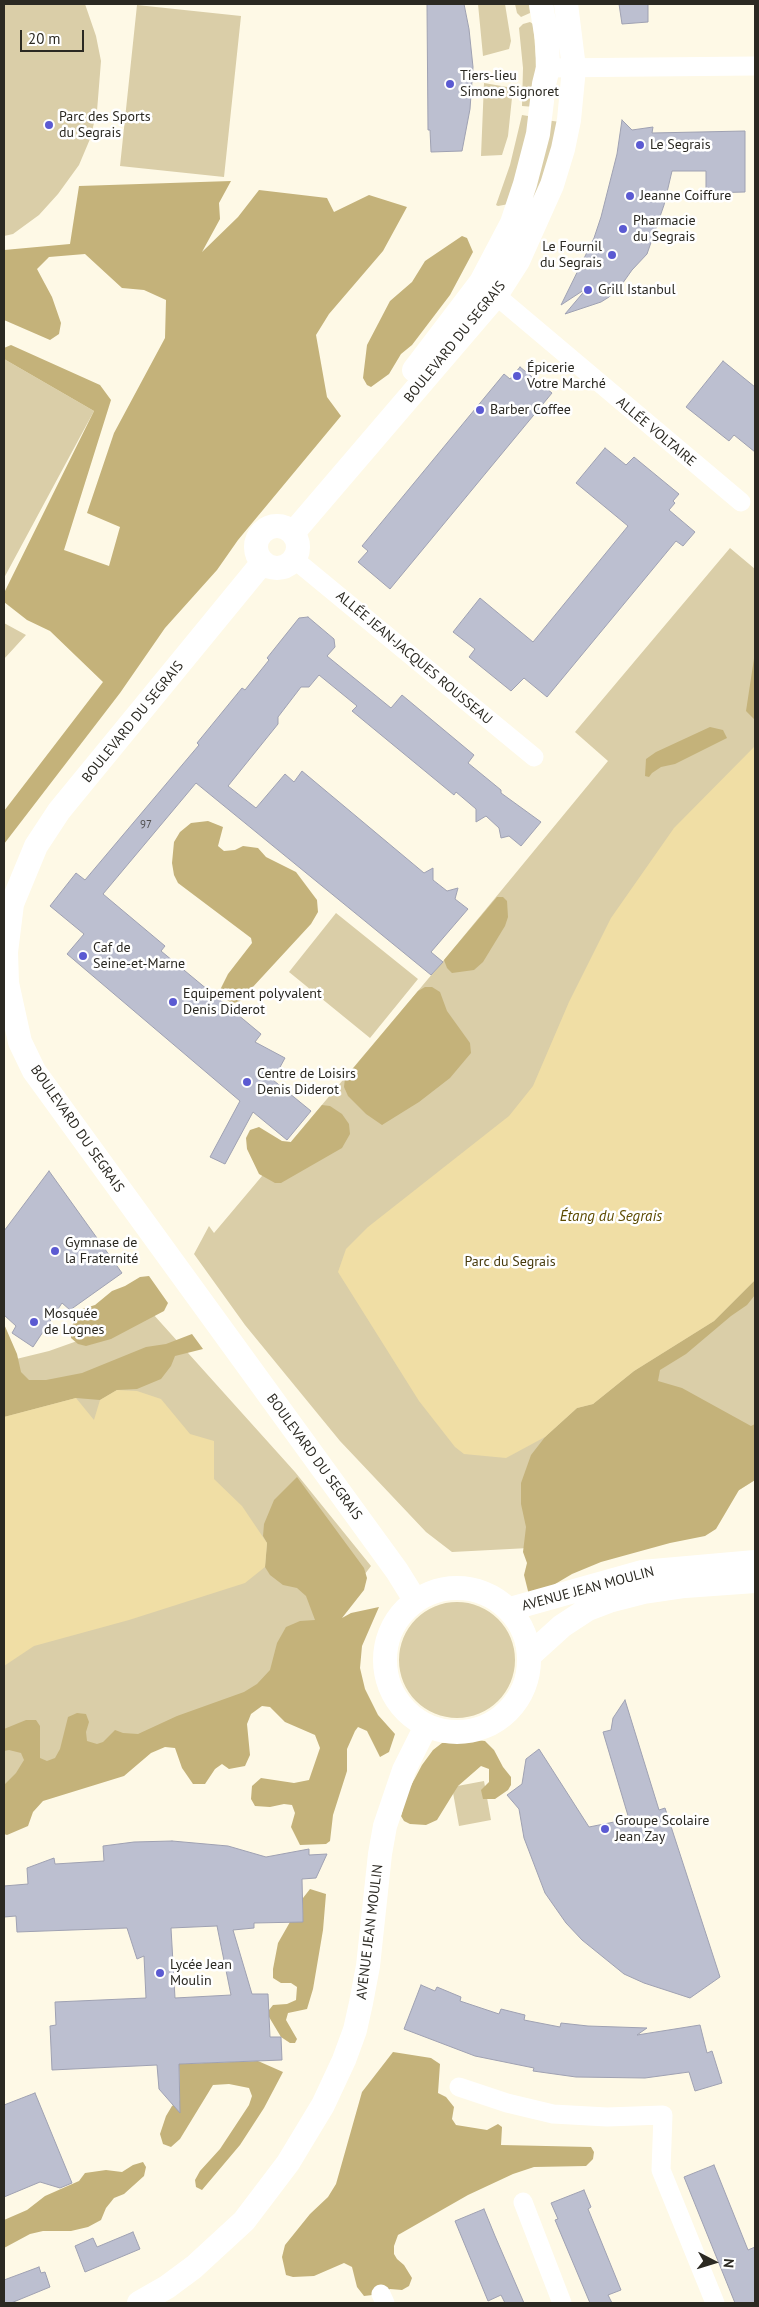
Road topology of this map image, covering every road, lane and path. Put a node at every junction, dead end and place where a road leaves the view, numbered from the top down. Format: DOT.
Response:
graph roads {
  1 [pos="541,4"];
  2 [pos="566,4"];
  3 [pos="755,66"];
  4 [pos="548,68"];
  5 [pos="574,68"];
  6 [pos="488,290"];
  7 [pos="741,502"];
  8 [pos="288,530"];
  9 [pos="294,559"];
  10 [pos="263,562"];
  11 [pos="534,757"];
  12 [pos="755,1562"];
  13 [pos="755,1581"];
  14 [pos="415,1600"];
  15 [pos="510,1609"];
  16 [pos="530,1655"];
  17 [pos="426,1726"];
  18 [pos="459,2087"];
  19 [pos="523,2202"];
  20 [pos="139,2303"];
  21 [pos="562,2303"];
  22 [pos="715,2303"];
  1 -- 4 [label="street, BOULEVARD DU SEGRAIS"];
  2 -- 5 [label="street, BOULEVARD DU SEGRAIS"];
  3 -- 5 [label="street"];
  4 -- 5 [label="street"];
  4 -- 6 [label="street, BOULEVARD DU SEGRAIS"];
  5 -- 6 [label="street, BOULEVARD DU SEGRAIS"];
  6 -- 7 [label="street, ALLÉE VOLTAIRE"];
  6 -- 8 [label="street, BOULEVARD DU SEGRAIS"];
  8 -- 9 [label="street"];
  8 -- 10 [label="street"];
  9 -- 10 [label="street"];
  9 -- 11 [label="street, ALLÉE JEAN-JACQUES ROUSSEAU"];
  10 -- 14 [label="street, BOULEVARD DU SEGRAIS"];
  12 -- 15 [label="street, AVENUE JEAN MOULIN"];
  13 -- 16 [label="street, AVENUE JEAN MOULIN"];
  14 -- 15 [label="street"];
  14 -- 17 [label="street"];
  15 -- 16 [label="street"];
  16 -- 17 [label="street"];
  17 -- 20 [label="street, AVENUE JEAN MOULIN"];
  18 -- 22 [label="street"];
  19 -- 21 [label="street"];
}
